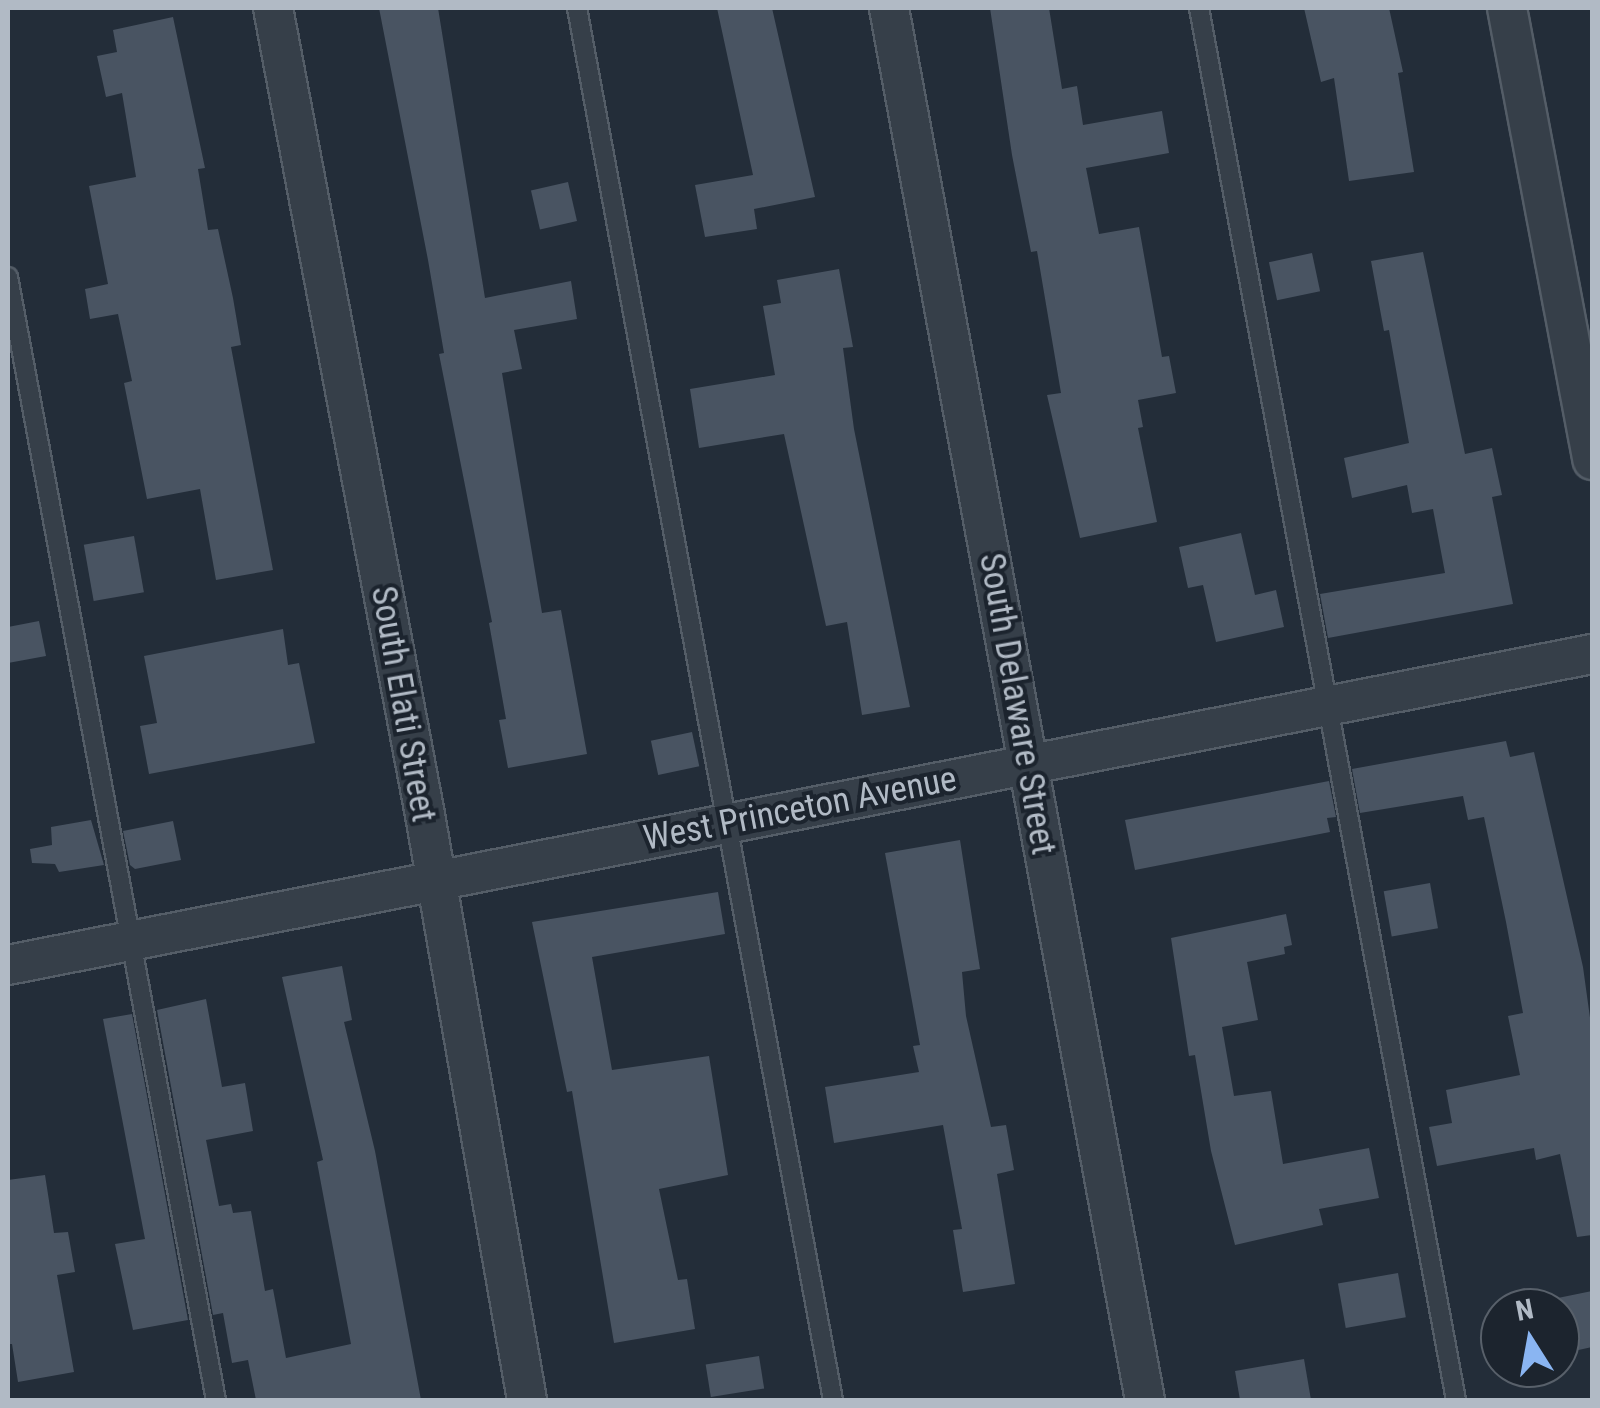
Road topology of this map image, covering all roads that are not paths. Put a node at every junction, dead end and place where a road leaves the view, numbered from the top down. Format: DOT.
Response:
graph roads {
  1 [pos="273,8"];
  2 [pos="576,8"];
  3 [pos="889,8"];
  4 [pos="1199,8"];
  5 [pos="1507,8"];
  6 [pos="8,277"];
  7 [pos="1592,460"];
  8 [pos="1592,654"];
  9 [pos="1326,706"];
  10 [pos="1028,764"];
  11 [pos="726,824"];
  12 [pos="433,883"];
  13 [pos="130,942"];
  14 [pos="8,965"];
  15 [pos="216,1400"];
  16 [pos="527,1400"];
  17 [pos="834,1400"];
  18 [pos="1145,1400"];
  19 [pos="1456,1400"];
  1 -- 12 [label="street, South Elati Street"];
  2 -- 11 [label="lane"];
  3 -- 10 [label="street, South Delaware Street"];
  4 -- 9 [label="lane"];
  5 -- 7 [label="street"];
  6 -- 13 [label="lane"];
  8 -- 9 [label="street, West Princeton Avenue"];
  9 -- 10 [label="street, West Princeton Avenue"];
  9 -- 19 [label="lane"];
  10 -- 11 [label="street, West Princeton Avenue"];
  10 -- 18 [label="street, South Delaware Street"];
  11 -- 12 [label="street, West Princeton Avenue"];
  11 -- 17 [label="lane"];
  12 -- 13 [label="street, West Princeton Avenue"];
  12 -- 16 [label="street, South Elati Street"];
  13 -- 14 [label="street, West Princeton Avenue"];
  13 -- 15 [label="lane"];
}
